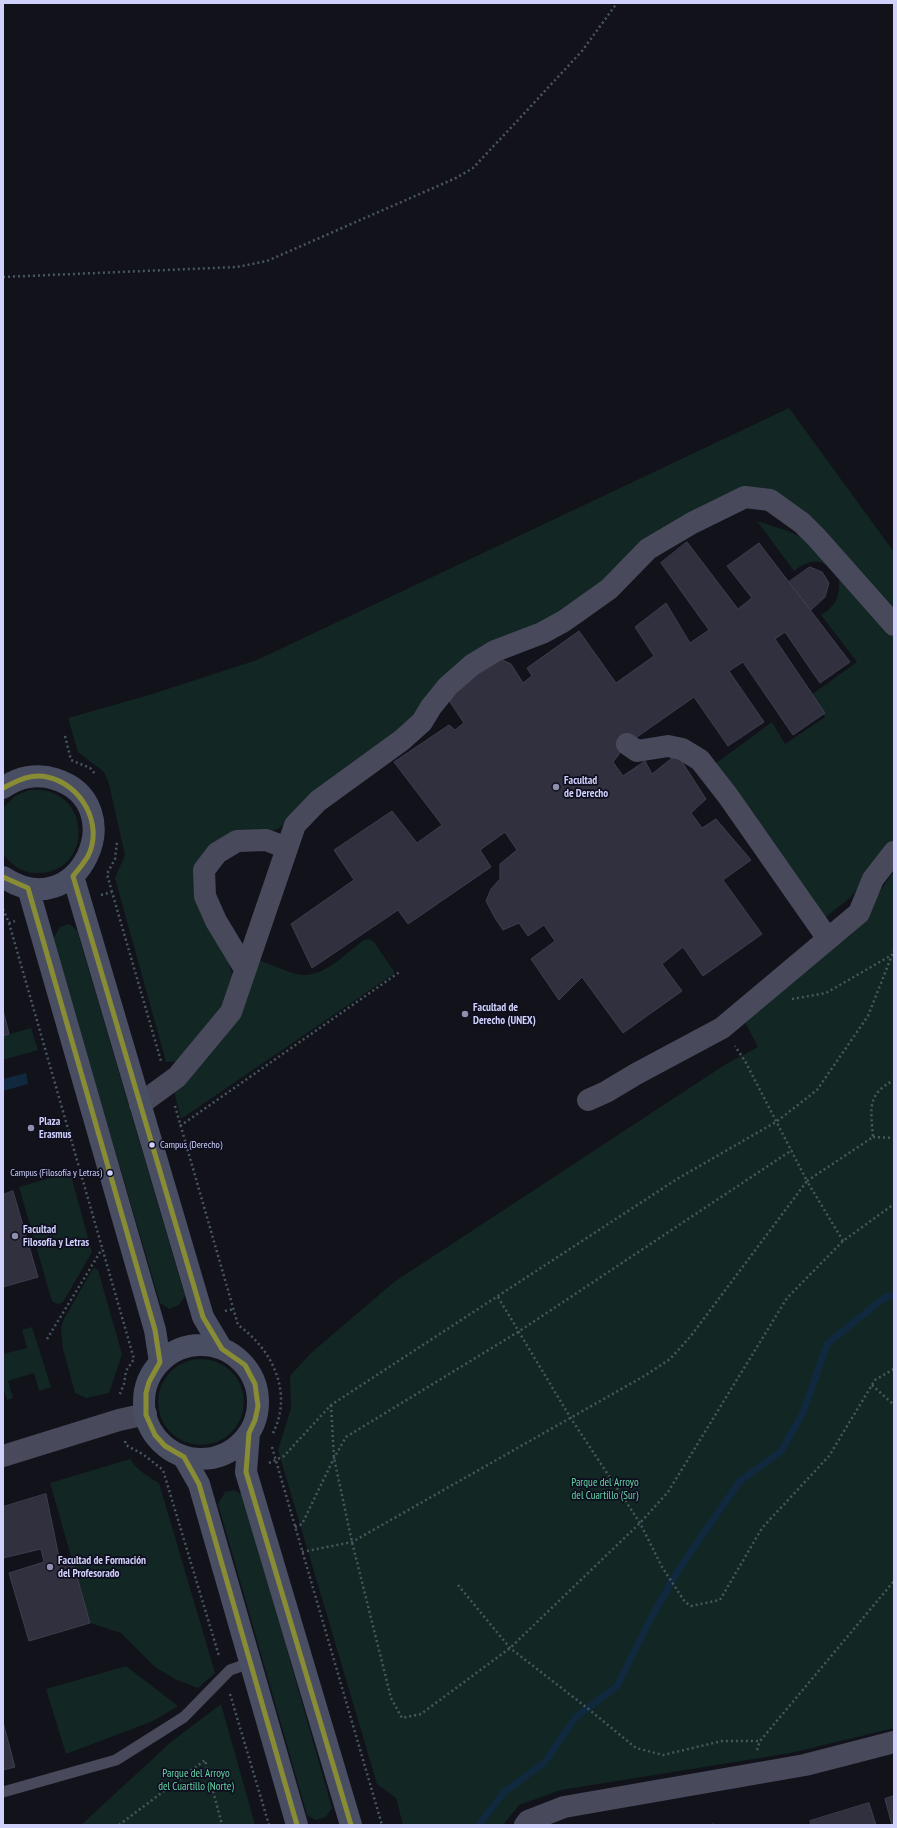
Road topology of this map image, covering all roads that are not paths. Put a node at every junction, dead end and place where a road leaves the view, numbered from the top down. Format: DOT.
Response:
graph roads {
  1 [pos="894,625"];
  2 [pos="627,744"];
  3 [pos="3,788"];
  4 [pos="287,848"];
  5 [pos="894,852"];
  6 [pos="73,876"];
  7 [pos="3,877"];
  8 [pos="28,888"];
  9 [pos="828,939"];
  10 [pos="244,969"];
  11 [pos="588,1100"];
  12 [pos="140,1104"];
  13 [pos="222,1349"];
  14 [pos="160,1362"];
  15 [pos="146,1414"];
  16 [pos="249,1433"];
  17 [pos="3,1456"];
  18 [pos="183,1456"];
  19 [pos="250,1663"];
  20 [pos="894,1742"];
  21 [pos="3,1792"];
  22 [pos="296,1825"];
  23 [pos="351,1825"];
  24 [pos="525,1825"];
  1 -- 4 [label="street"];
  2 -- 9 [label="street"];
  3 -- 6 [label="main road"];
  4 -- 10 [label="street"];
  4 -- 10 [label="street"];
  5 -- 9 [label="street"];
  6 -- 8 [label="main road"];
  6 -- 12 [label="main road"];
  7 -- 8 [label="main road"];
  8 -- 14 [label="main road"];
  9 -- 11 [label="street"];
  10 -- 12 [label="street"];
  12 -- 13 [label="main road"];
  13 -- 14 [label="main road"];
  13 -- 16 [label="main road"];
  14 -- 15 [label="main road"];
  15 -- 17 [label="street"];
  15 -- 18 [label="main road"];
  16 -- 18 [label="main road"];
  16 -- 23 [label="main road"];
  18 -- 19 [label="main road"];
  19 -- 21 [label="lane"];
  19 -- 22 [label="main road"];
  20 -- 24 [label="street"];
}
